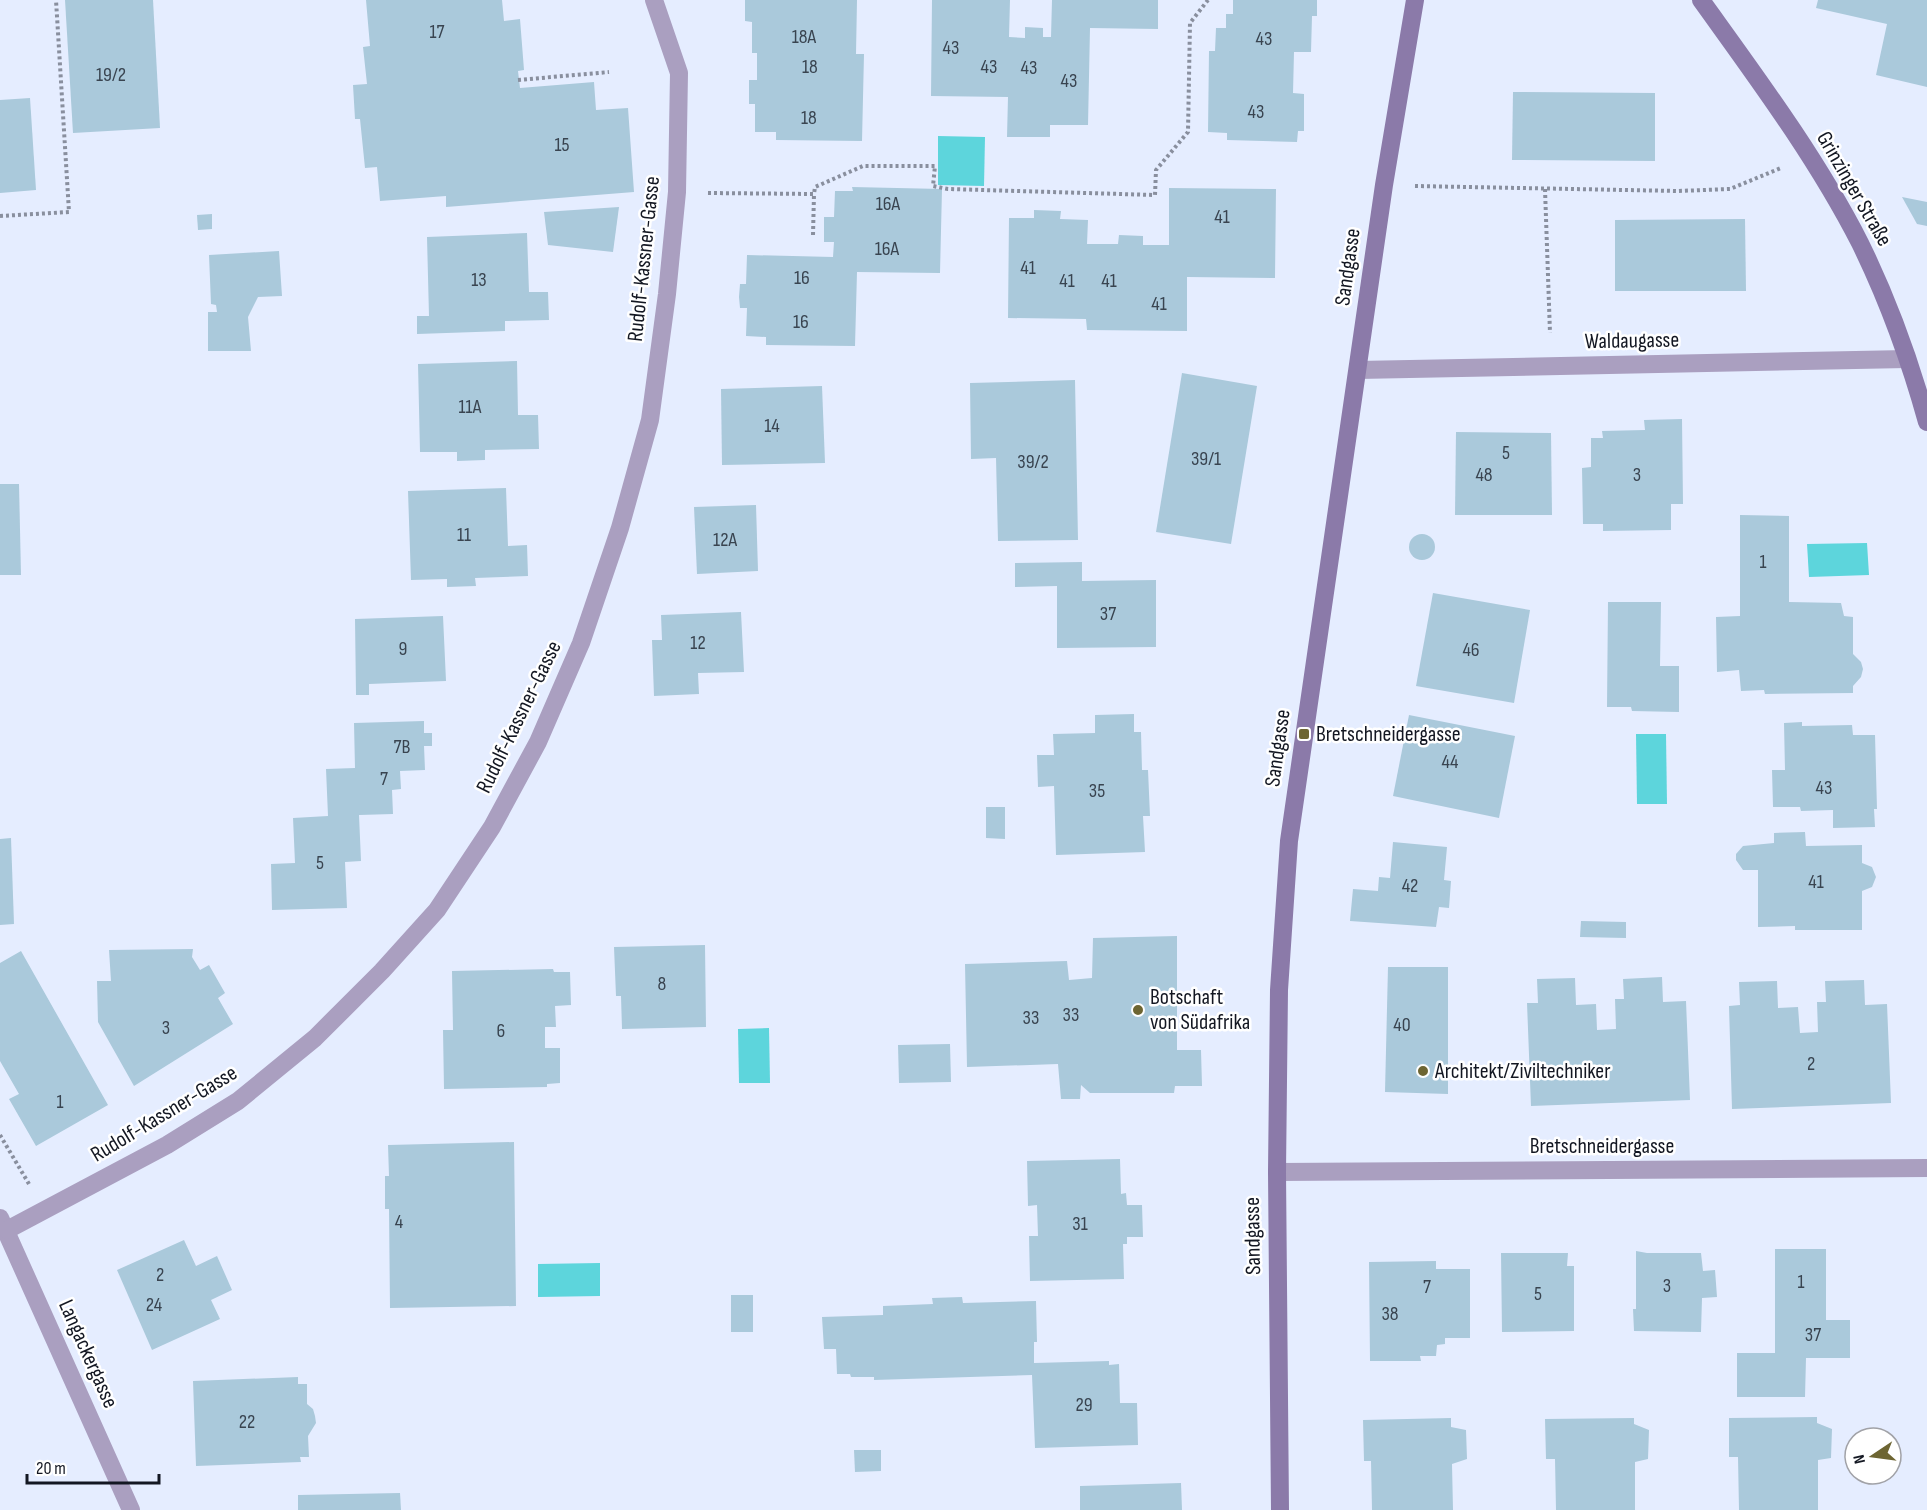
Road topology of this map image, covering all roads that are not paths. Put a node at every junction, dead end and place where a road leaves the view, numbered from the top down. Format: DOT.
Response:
graph roads {
  1 [pos="654,0"];
  2 [pos="1414,0"];
  3 [pos="1701,0"];
  4 [pos="1907,359"];
  5 [pos="1358,370"];
  6 [pos="1927,422"];
  7 [pos="1927,1168"];
  8 [pos="1276,1172"];
  9 [pos="3,1224"];
  10 [pos="131,1510"];
  11 [pos="1280,1510"];
  1 -- 9 [label="street, Rudolf-Kassner-Gasse"];
  2 -- 5 [label="street, Sandgasse"];
  3 -- 4 [label="street, Grinzinger Straße"];
  4 -- 5 [label="street, Waldaugasse"];
  4 -- 6 [label="street, Grinzinger Straße"];
  5 -- 8 [label="street, Sandgasse"];
  7 -- 8 [label="street, Bretschneidergasse"];
  8 -- 11 [label="street, Sandgasse"];
  9 -- 10 [label="street, Langackergasse"];
}
